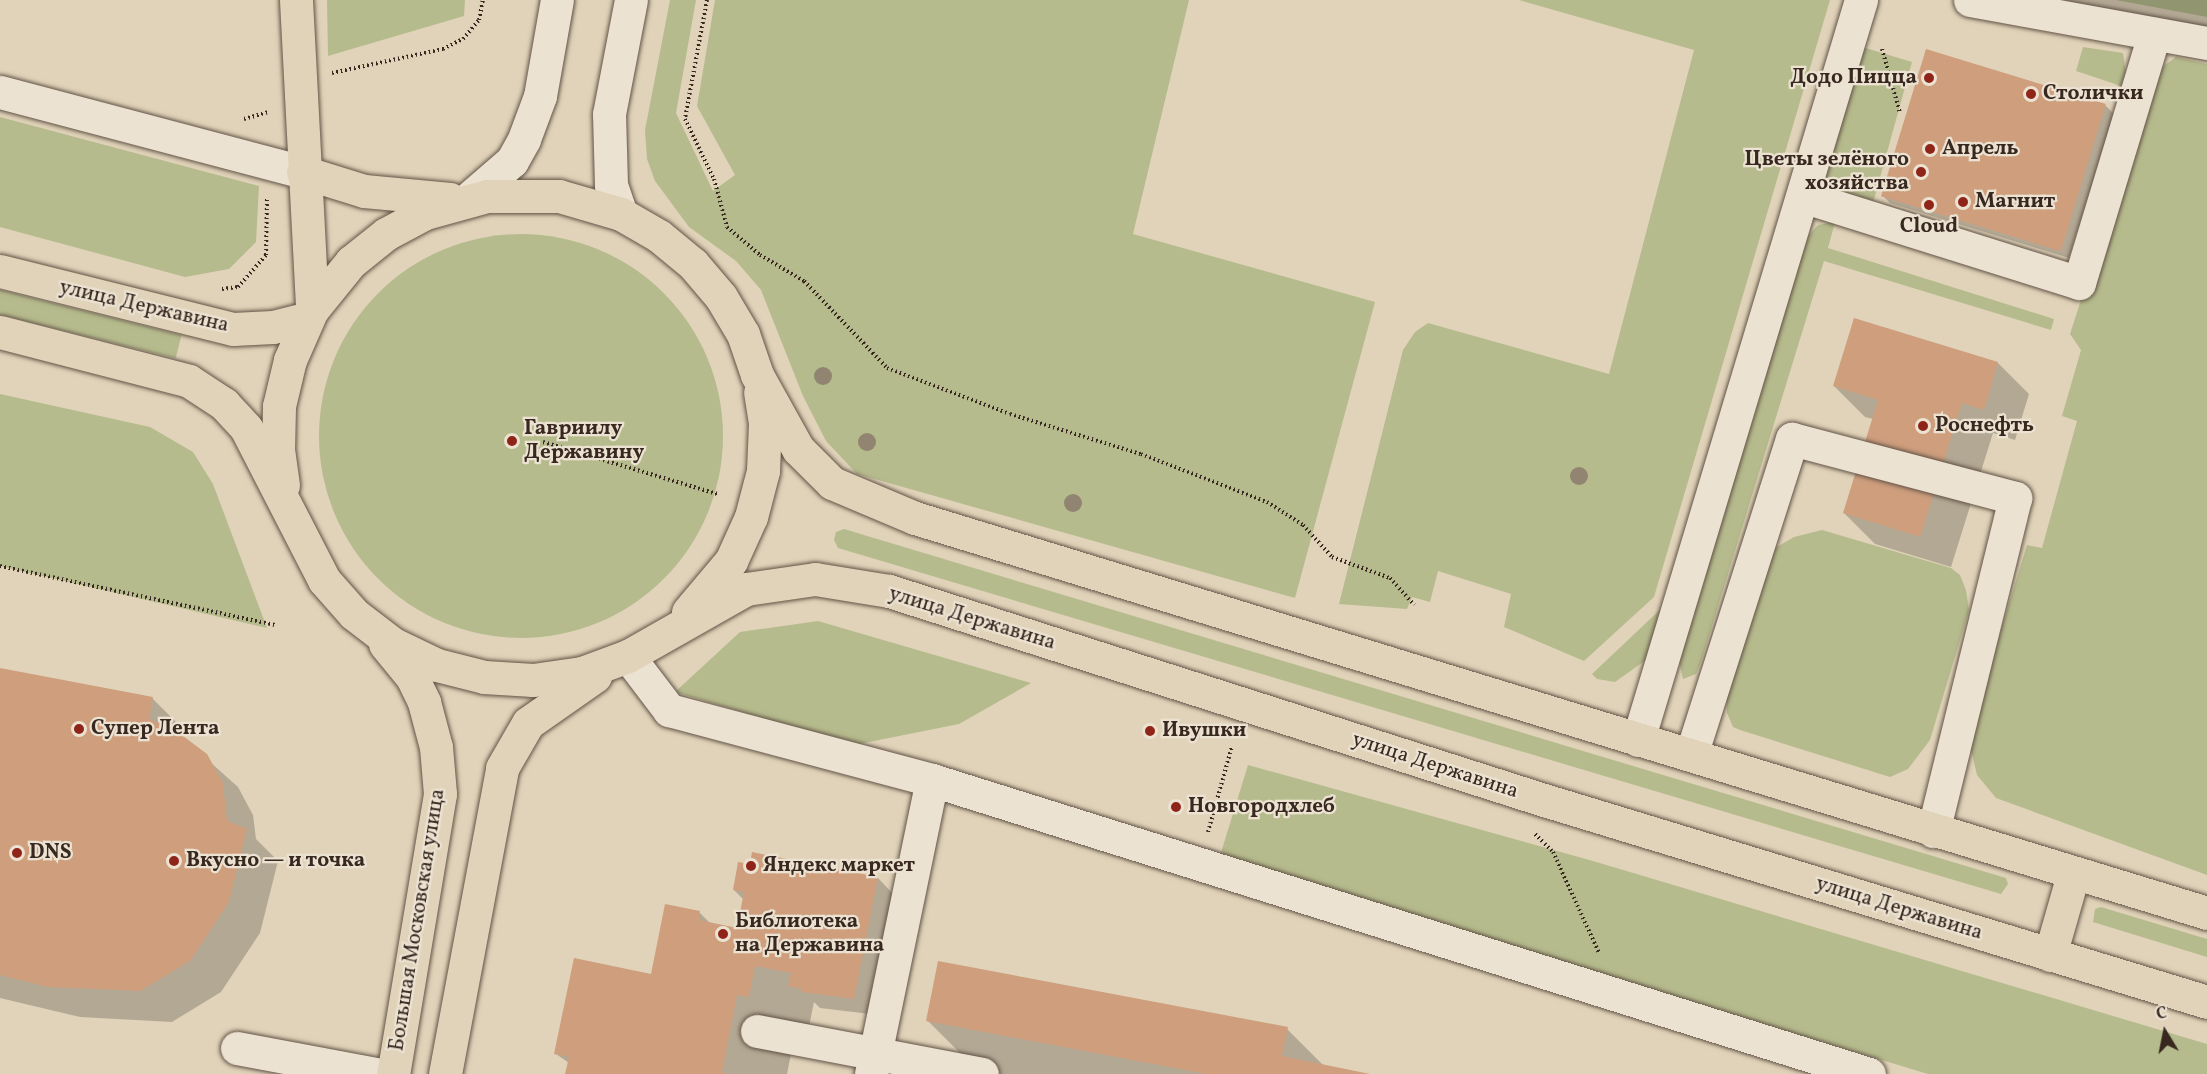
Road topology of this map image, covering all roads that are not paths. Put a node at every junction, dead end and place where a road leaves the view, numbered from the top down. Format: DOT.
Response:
graph roads {
  1 [pos="296,0"];
  2 [pos="557,0"];
  3 [pos="631,0"];
  4 [pos="1861,0"];
  5 [pos="1970,0"];
  6 [pos="2154,34"];
  7 [pos="2207,43"];
  8 [pos="0,92"];
  9 [pos="303,172"];
  10 [pos="1805,197"];
  11 [pos="468,199"];
  12 [pos="621,214"];
  13 [pos="0,271"];
  14 [pos="310,314"];
  15 [pos="0,332"];
  16 [pos="757,375"];
  17 [pos="301,541"];
  18 [pos="354,614"];
  19 [pos="667,632"];
  20 [pos="628,656"];
  21 [pos="1638,740"];
  22 [pos="1691,755"];
  23 [pos="932,780"];
  24 [pos="1933,831"];
  25 [pos="2073,875"];
  26 [pos="2207,913"];
  27 [pos="2050,955"];
  28 [pos="2207,1002"];
  29 [pos="757,1031"];
  30 [pos="237,1048"];
  31 [pos="873,1064"];
  32 [pos="376,1074"];
  33 [pos="393,1074"];
  34 [pos="445,1074"];
  35 [pos="982,1074"];
  36 [pos="1869,1074"];
  1 -- 9 [label="main road"];
  2 -- 11 [label="street"];
  3 -- 12 [label="street"];
  4 -- 10 [label="street"];
  5 -- 6 [label="street"];
  6 -- 7 [label="street"];
  6 -- 10 [label="street"];
  8 -- 9 [label="street"];
  9 -- 11 [label="main road"];
  9 -- 14 [label="main road"];
  10 -- 21 [label="street"];
  11 -- 12 [label="main road, улица Державина"];
  11 -- 14 [label="main road, улица Державина"];
  12 -- 16 [label="main road, улица Державина"];
  13 -- 14 [label="main road, улица Державина"];
  14 -- 17 [label="main road, улица Державина"];
  15 -- 17 [label="main road, улица Державина"];
  16 -- 19 [label="main road, улица Державина"];
  16 -- 21 [label="main road, улица Державина"];
  17 -- 18 [label="main road, улица Державина"];
  18 -- 20 [label="main road, улица Державина"];
  18 -- 33 [label="main road, Большая Московская улица"];
  19 -- 20 [label="main road, улица Державина"];
  19 -- 27 [label="main road, улица Державина"];
  20 -- 23 [label="street"];
  20 -- 34 [label="main road"];
  21 -- 22 [label="main road, улица Державина"];
  22 -- 24 [label="main road, улица Державина"];
  22 -- 24 [label="street"];
  23 -- 31 [label="street"];
  23 -- 36 [label="street"];
  24 -- 25 [label="main road, улица Державина"];
  25 -- 26 [label="main road, улица Державина"];
  25 -- 27 [label="main road"];
  27 -- 28 [label="main road, улица Державина"];
  29 -- 31 [label="street"];
  30 -- 32 [label="street"];
  31 -- 35 [label="street"];
}
